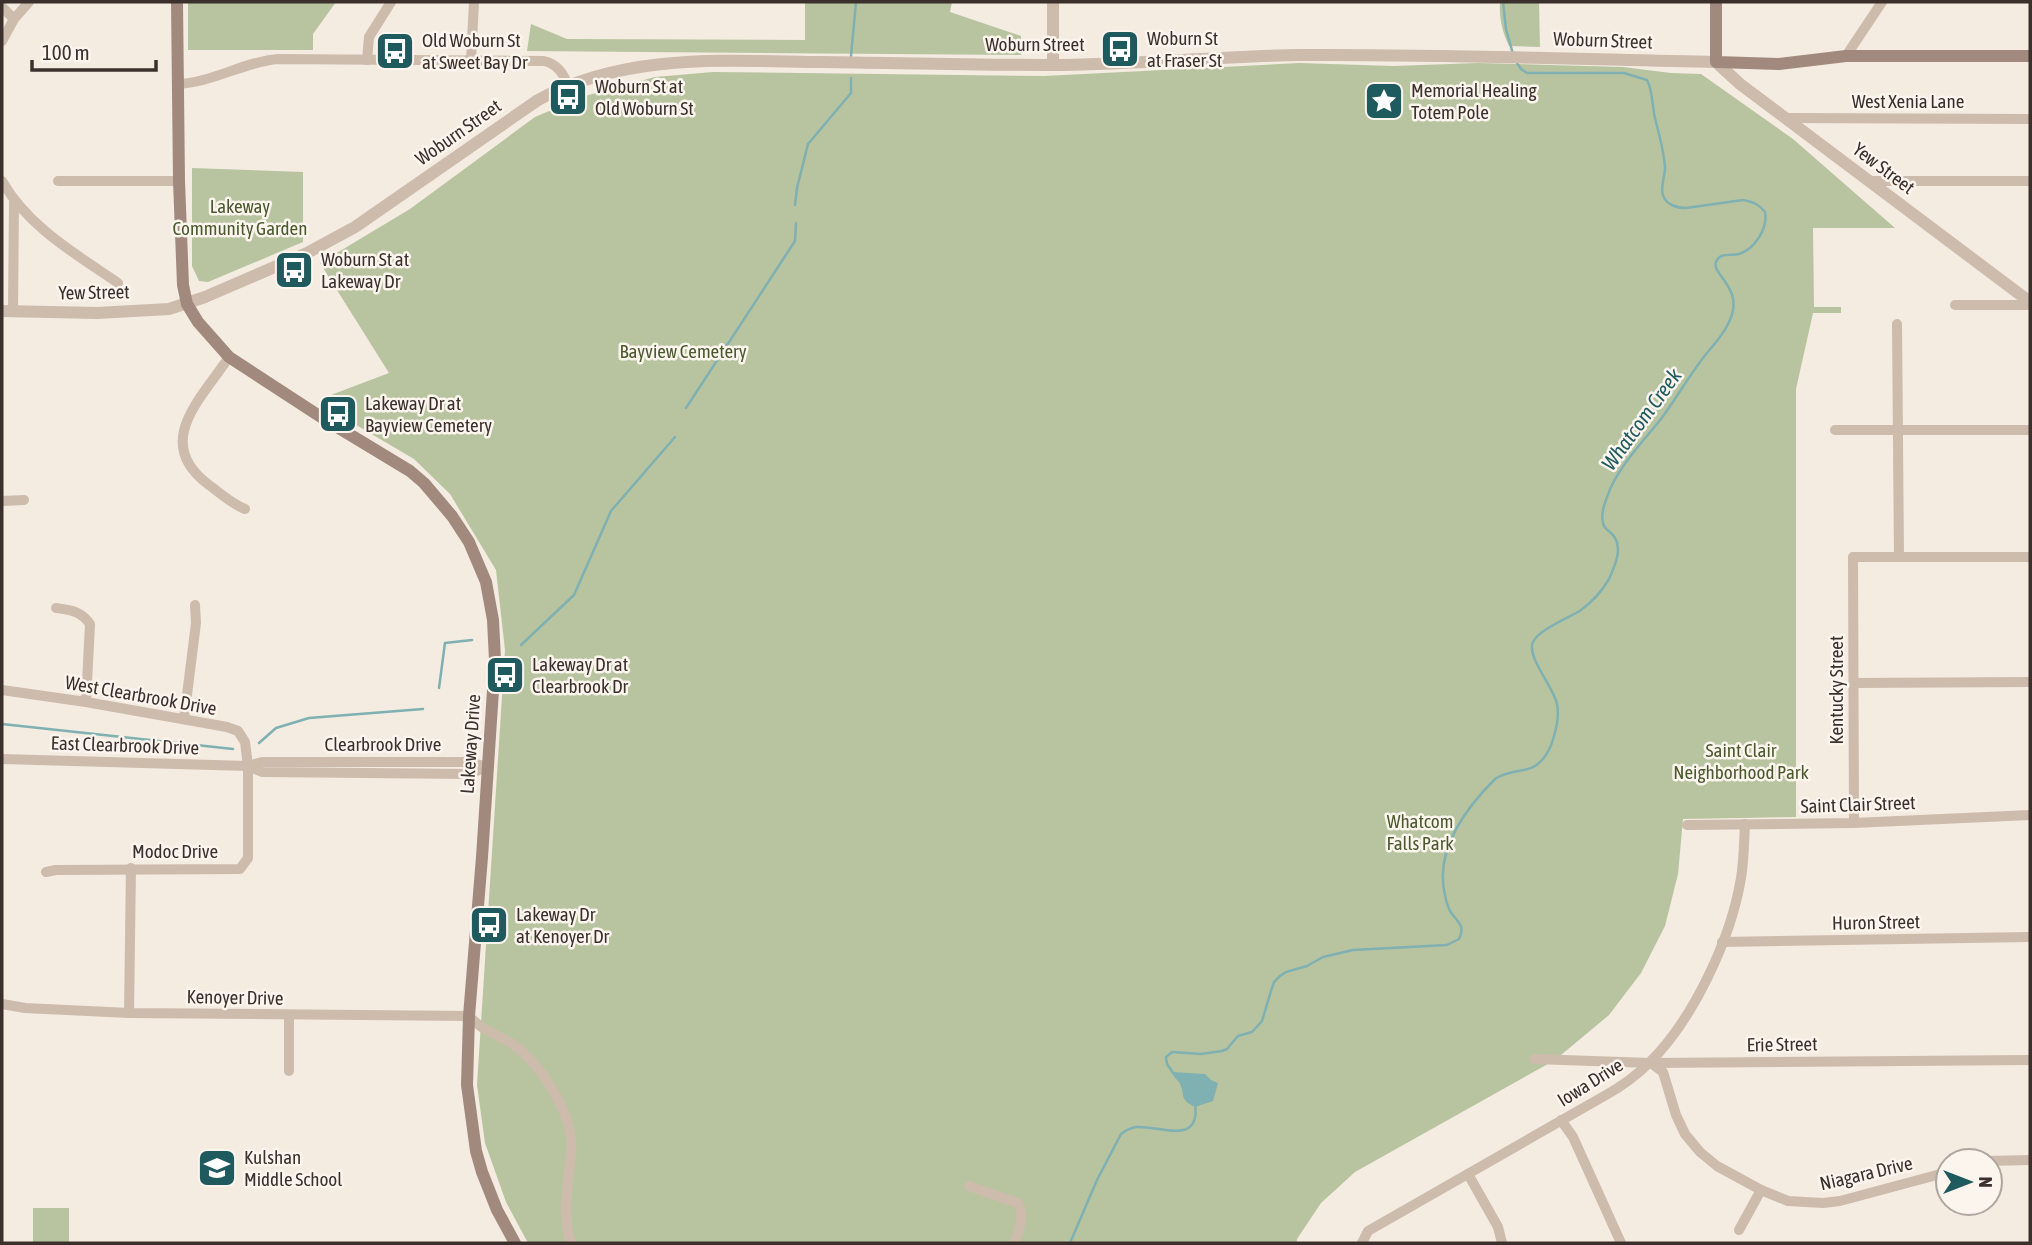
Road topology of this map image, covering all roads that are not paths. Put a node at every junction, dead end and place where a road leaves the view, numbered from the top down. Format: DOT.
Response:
graph roads {
  1 [pos="29,2"];
  2 [pos="177,2"];
  3 [pos="391,2"];
  4 [pos="474,2"];
  5 [pos="1053,2"];
  6 [pos="1716,2"];
  7 [pos="1882,2"];
  8 [pos="2,7"];
  9 [pos="14,19"];
  10 [pos="2,41"];
  11 [pos="1846,56"];
  12 [pos="2030,56"];
  13 [pos="367,60"];
  14 [pos="471,60"];
  15 [pos="1716,62"];
  16 [pos="1053,65"];
  17 [pos="177,84"];
  18 [pos="568,85"];
  19 [pos="1786,118"];
  20 [pos="2030,118"];
  21 [pos="2,181"];
  22 [pos="58,181"];
  23 [pos="179,181"];
  24 [pos="1869,181"];
  25 [pos="2030,181"];
  26 [pos="14,200"];
  27 [pos="118,283"];
  28 [pos="187,304"];
  29 [pos="2030,304"];
  30 [pos="1955,305"];
  31 [pos="8,311"];
  32 [pos="1897,324"];
  33 [pos="229,357"];
  34 [pos="1835,430"];
  35 [pos="2030,430"];
  36 [pos="1899,431"];
  37 [pos="24,500"];
  38 [pos="2,501"];
  39 [pos="245,509"];
  40 [pos="2030,556"];
  41 [pos="1899,557"];
  42 [pos="195,606"];
  43 [pos="56,608"];
  44 [pos="2030,682"];
  45 [pos="1854,683"];
  46 [pos="2,690"];
  47 [pos="86,702"];
  48 [pos="184,719"];
  49 [pos="2,759"];
  50 [pos="248,766"];
  51 [pos="486,767"];
  52 [pos="2030,815"];
  53 [pos="1854,823"];
  54 [pos="1745,824"];
  55 [pos="1687,825"];
  56 [pos="131,868"];
  57 [pos="47,872"];
  58 [pos="2030,937"];
  59 [pos="1723,942"];
  60 [pos="2,1004"];
  61 [pos="129,1013"];
  62 [pos="289,1016"];
  63 [pos="469,1016"];
  64 [pos="1534,1059"];
  65 [pos="2030,1060"];
  66 [pos="1650,1063"];
  67 [pos="289,1071"];
  68 [pos="1562,1120"];
  69 [pos="2030,1160"];
  70 [pos="2004,1161"];
  71 [pos="1468,1174"];
  72 [pos="1934,1176"];
  73 [pos="969,1186"];
  74 [pos="1761,1190"];
  75 [pos="1739,1230"];
  76 [pos="515,1243"];
  77 [pos="571,1243"];
  78 [pos="1015,1243"];
  79 [pos="1362,1243"];
  80 [pos="1502,1243"];
  81 [pos="1621,1243"];
  1 -- 9 [label="street"];
  2 -- 17 [label="main road, Lakeway Drive"];
  3 -- 13 [label="street"];
  4 -- 14 [label="street"];
  5 -- 16 [label="street"];
  6 -- 15 [label="main road"];
  7 -- 11 [label="street"];
  8 -- 9 [label="street"];
  9 -- 10 [label="street"];
  11 -- 12 [label="main road, Woburn Street"];
  11 -- 15 [label="main road, Woburn Street"];
  13 -- 14 [label="street"];
  13 -- 17 [label="street"];
  14 -- 18 [label="street"];
  15 -- 16 [label="street, Woburn Street"];
  15 -- 19 [label="street, Yew Street"];
  16 -- 18 [label="street, Woburn Street"];
  17 -- 23 [label="main road, Lakeway Drive"];
  18 -- 28 [label="street, Woburn Street"];
  19 -- 20 [label="street, West Xenia Lane"];
  19 -- 24 [label="street, Yew Street"];
  21 -- 26 [label="street"];
  22 -- 23 [label="street"];
  23 -- 28 [label="main road, Lakeway Drive"];
  24 -- 25 [label="street"];
  24 -- 29 [label="street, Yew Street"];
  26 -- 27 [label="street"];
  26 -- 31 [label="street"];
  28 -- 31 [label="street, Yew Street"];
  28 -- 33 [label="main road, Lakeway Drive"];
  29 -- 30 [label="street"];
  32 -- 36 [label="street"];
  33 -- 39 [label="street"];
  33 -- 51 [label="main road, Lakeway Drive"];
  34 -- 36 [label="street"];
  35 -- 36 [label="street"];
  36 -- 41 [label="street"];
  37 -- 38 [label="street"];
  40 -- 41 [label="street"];
  41 -- 45 [label="street, Kentucky Street"];
  42 -- 48 [label="street"];
  43 -- 47 [label="street"];
  44 -- 45 [label="street"];
  45 -- 53 [label="street, Kentucky Street"];
  46 -- 47 [label="street, West Clearbrook Drive"];
  47 -- 48 [label="street, West Clearbrook Drive"];
  48 -- 50 [label="street, West Clearbrook Drive"];
  49 -- 50 [label="street, East Clearbrook Drive"];
  50 -- 51 [label="street, Clearbrook Drive"];
  50 -- 56 [label="street, Modoc Drive"];
  51 -- 63 [label="main road, Lakeway Drive"];
  52 -- 53 [label="street, Saint Clair Street"];
  53 -- 54 [label="street, Saint Clair Street"];
  54 -- 55 [label="street, Saint Clair Street"];
  54 -- 59 [label="street, Iowa Drive"];
  56 -- 57 [label="street, Modoc Drive"];
  56 -- 61 [label="street"];
  58 -- 59 [label="street, Huron Street"];
  59 -- 66 [label="street, Iowa Drive"];
  60 -- 61 [label="street, Kenoyer Drive"];
  61 -- 62 [label="street, Kenoyer Drive"];
  62 -- 63 [label="street, Kenoyer Drive"];
  62 -- 67 [label="street"];
  63 -- 76 [label="main road, Lakeway Drive"];
  63 -- 77 [label="street"];
  64 -- 66 [label="street, Erie Street"];
  65 -- 66 [label="street, Erie Street"];
  66 -- 68 [label="street, Iowa Drive"];
  66 -- 74 [label="street, Niagara Drive"];
  68 -- 71 [label="street, Iowa Drive"];
  68 -- 81 [label="street"];
  69 -- 70 [label="street"];
  71 -- 79 [label="street, Iowa Drive"];
  71 -- 80 [label="street"];
  72 -- 74 [label="street, Niagara Drive"];
  73 -- 78 [label="street"];
  74 -- 75 [label="street"];
}
